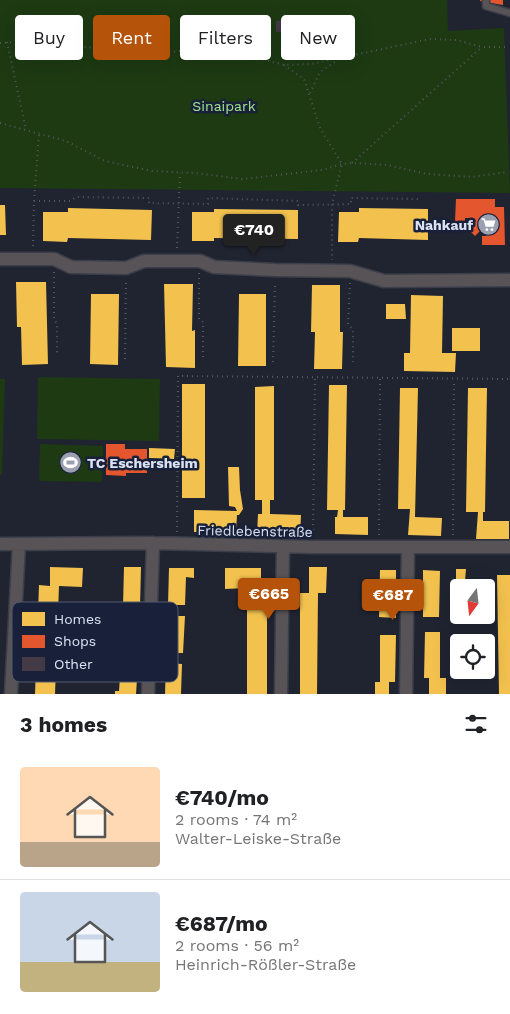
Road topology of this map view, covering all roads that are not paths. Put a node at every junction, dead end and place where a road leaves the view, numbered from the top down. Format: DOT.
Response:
graph roads {
  1 [pos="486,0"];
  2 [pos="510,13"];
  3 [pos="0,259"];
  4 [pos="510,280"];
  5 [pos="0,544"];
  6 [pos="19,544"];
  7 [pos="153,544"];
  8 [pos="283,546"];
  9 [pos="408,548"];
  10 [pos="510,548"];
  11 [pos="16,602"];
  12 [pos="151,602"];
  13 [pos="12,675"];
  14 [pos="11,694"];
  15 [pos="281,694"];
  16 [pos="406,694"];
  1 -- 2 [label="lane"];
  3 -- 4 [label="street"];
  5 -- 6 [label="street, Friedlebenstraße"];
  6 -- 7 [label="street, Friedlebenstraße"];
  6 -- 11 [label="street"];
  7 -- 8 [label="street, Friedlebenstraße"];
  7 -- 12 [label="street"];
  8 -- 9 [label="street, Friedlebenstraße"];
  8 -- 15 [label="street"];
  9 -- 10 [label="street, Friedlebenstraße"];
  9 -- 16 [label="street"];
  13 -- 14 [label="street"];
}
